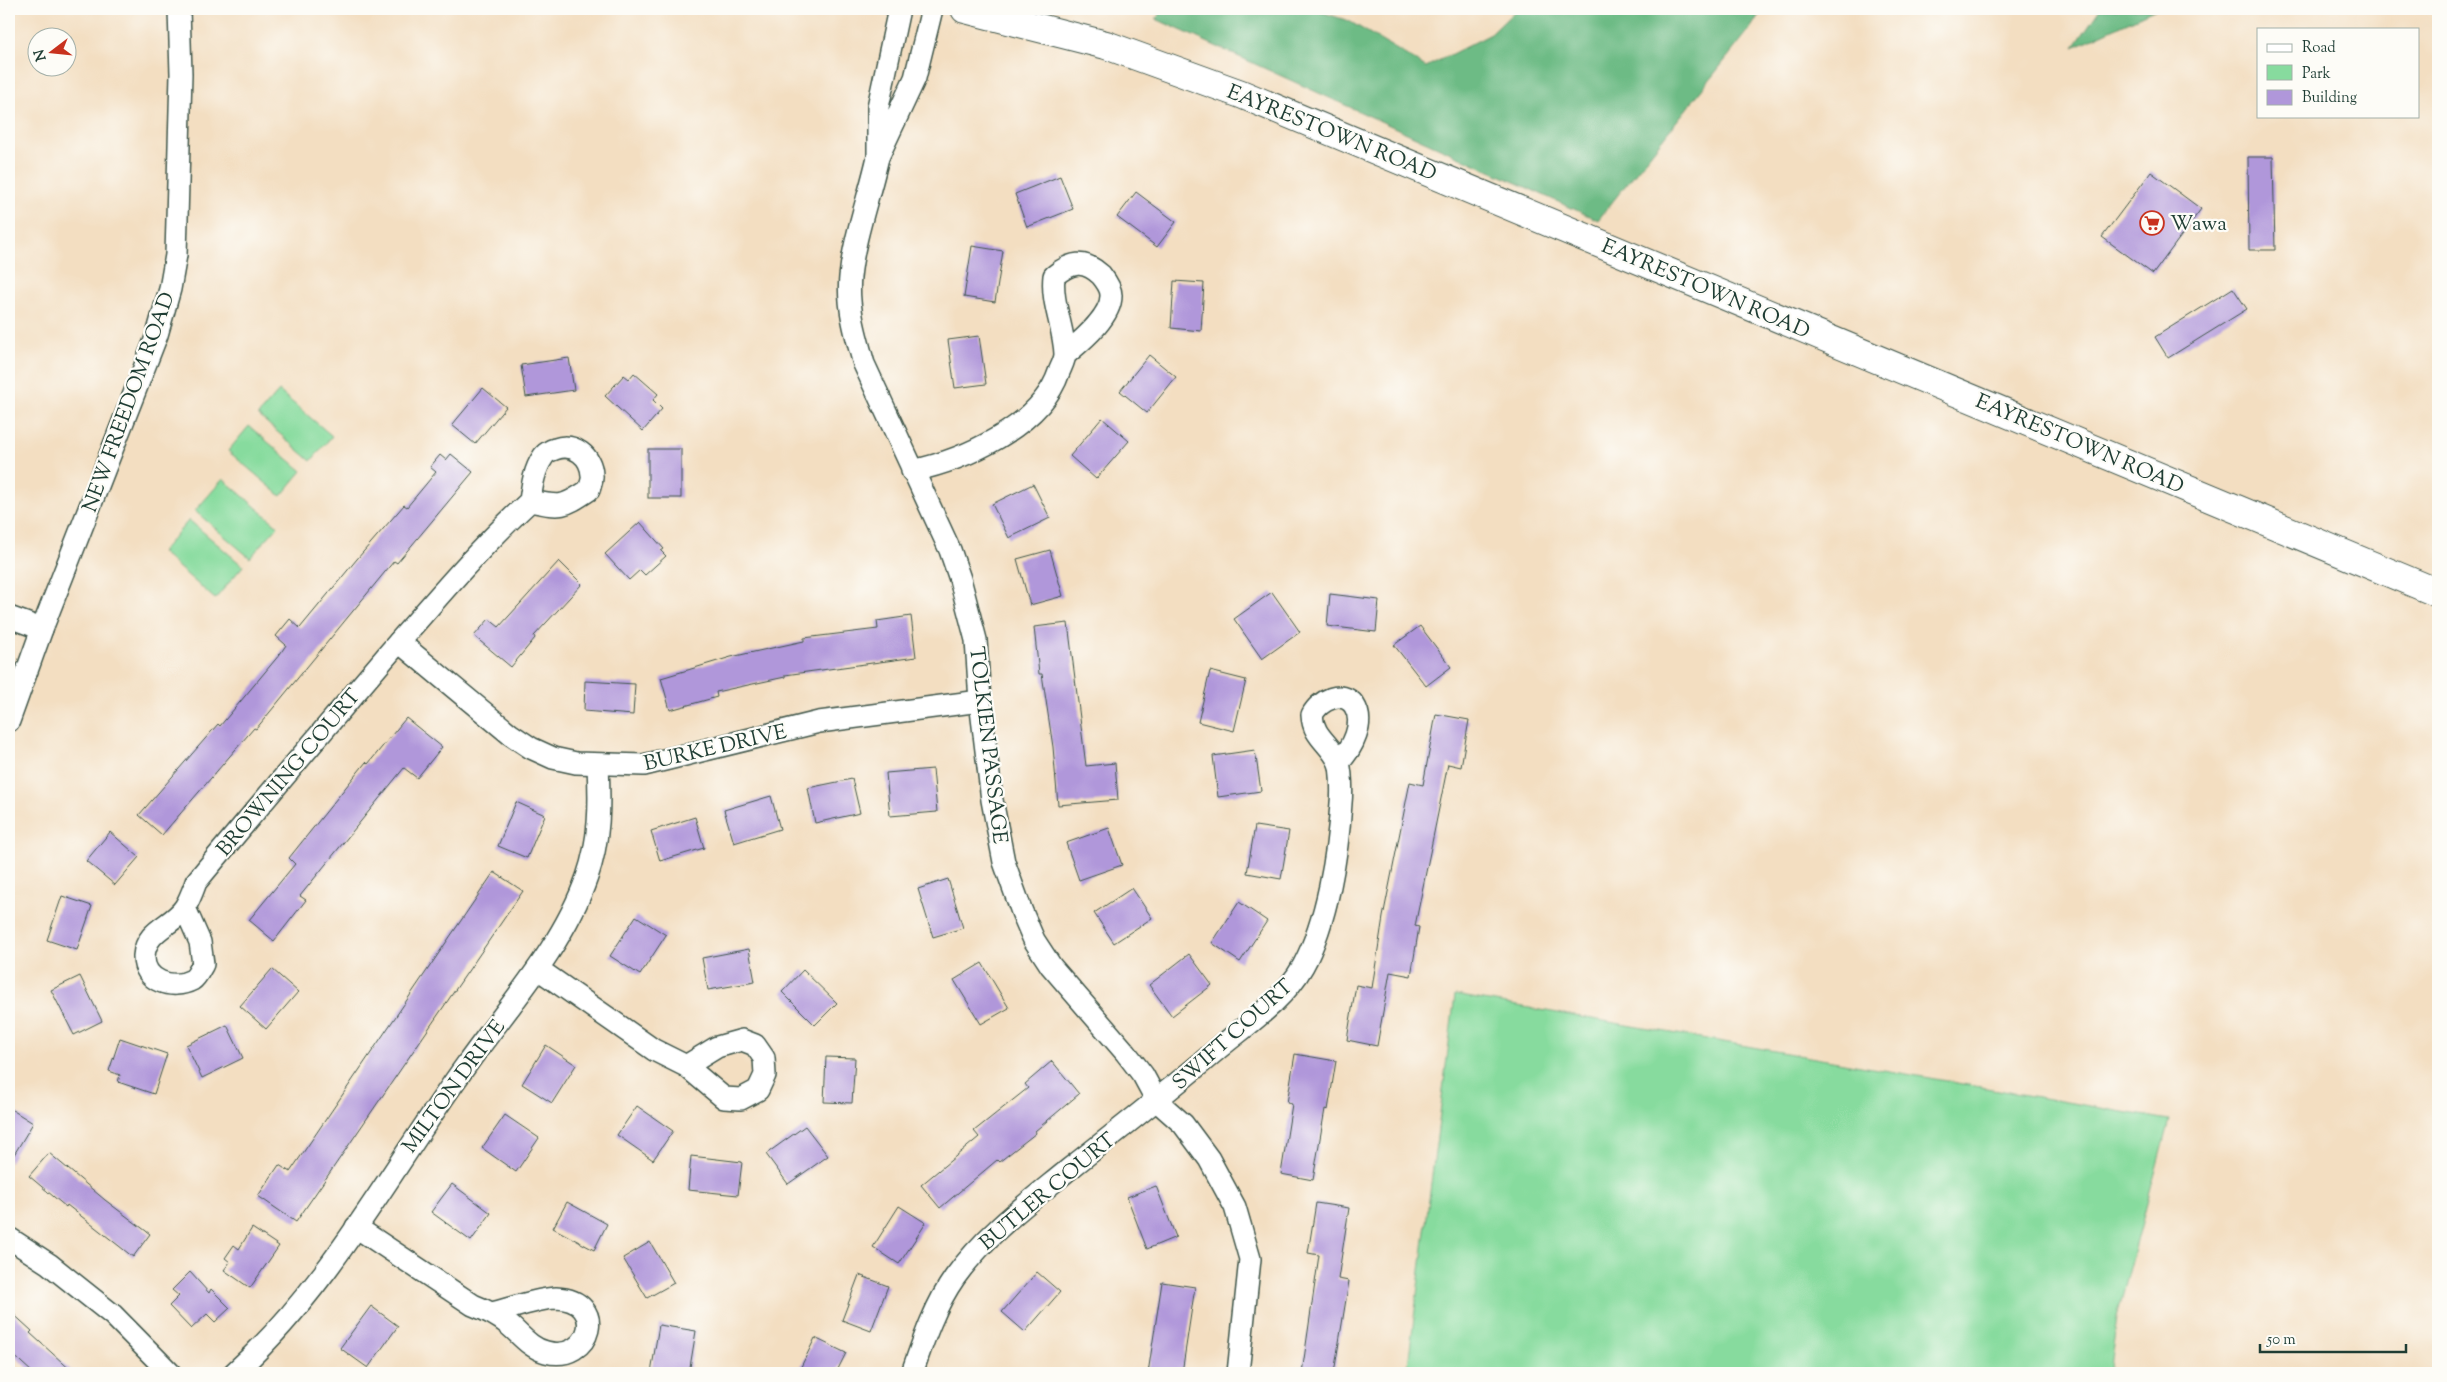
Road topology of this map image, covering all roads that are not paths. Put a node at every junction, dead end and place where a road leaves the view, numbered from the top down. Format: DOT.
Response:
graph roads {
  1 [pos="179,9"];
  2 [pos="899,9"];
  3 [pos="932,9"];
  4 [pos="965,9"];
  5 [pos="878,157"];
  6 [pos="1065,355"];
  7 [pos="912,471"];
  8 [pos="530,501"];
  9 [pos="2438,593"];
  10 [pos="9,617"];
  11 [pos="42,629"];
  12 [pos="399,642"];
  13 [pos="980,701"];
  14 [pos="9,721"];
  15 [pos="1339,762"];
  16 [pos="598,766"];
  17 [pos="185,908"];
  18 [pos="538,969"];
  19 [pos="686,1066"];
  20 [pos="1157,1100"];
  21 [pos="356,1227"];
  22 [pos="9,1238"];
  23 [pos="492,1313"];
  24 [pos="170,1373"];
  25 [pos="234,1373"];
  26 [pos="912,1373"];
  27 [pos="1238,1373"];
  1 -- 11 [label="street, NEW FREEDOM ROAD"];
  2 -- 5 [label="street, TOLKIEN PASSAGE"];
  3 -- 5 [label="street, TOLKIEN PASSAGE"];
  4 -- 9 [label="street, EAYRESTOWN ROAD"];
  5 -- 7 [label="street, TOLKIEN PASSAGE"];
  6 -- 7 [label="street"];
  7 -- 13 [label="street, TOLKIEN PASSAGE"];
  8 -- 12 [label="street, BROWNING COURT"];
  10 -- 11 [label="street"];
  11 -- 14 [label="street, NEW FREEDOM ROAD"];
  12 -- 16 [label="street, BURKE DRIVE"];
  12 -- 17 [label="street, BROWNING COURT"];
  13 -- 16 [label="street, BURKE DRIVE"];
  13 -- 20 [label="street, TOLKIEN PASSAGE"];
  15 -- 20 [label="street, SWIFT COURT"];
  16 -- 18 [label="street, MILTON DRIVE"];
  18 -- 19 [label="street"];
  18 -- 21 [label="street, MILTON DRIVE"];
  20 -- 26 [label="street, BUTLER COURT"];
  20 -- 27 [label="street, TOLKIEN PASSAGE"];
  21 -- 23 [label="street"];
  21 -- 25 [label="street, MILTON DRIVE"];
  22 -- 24 [label="street"];
}
